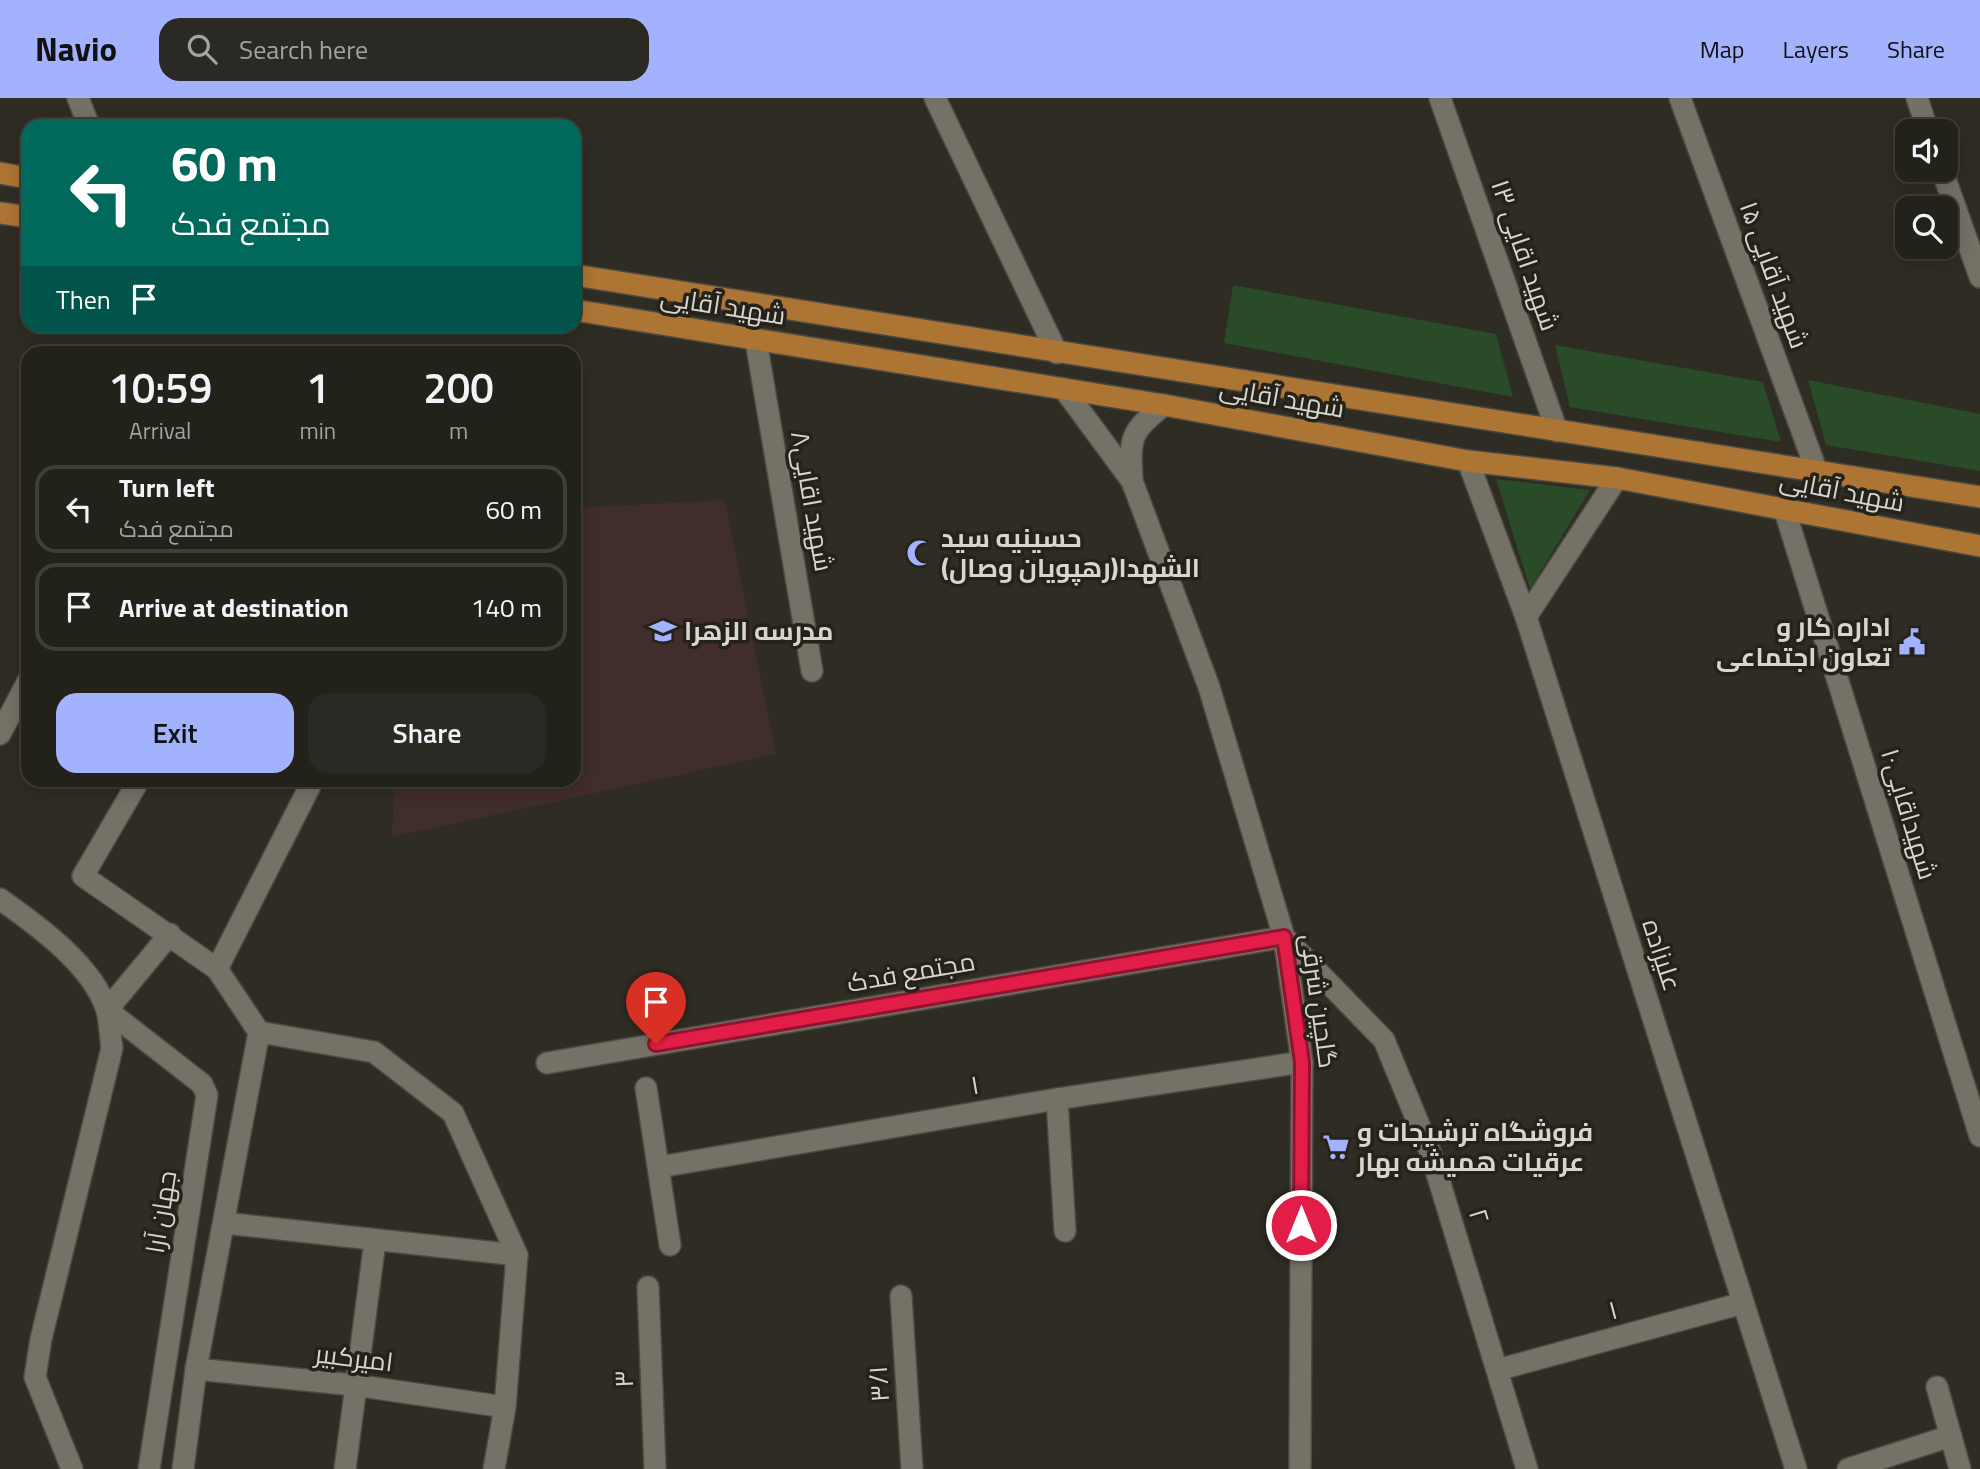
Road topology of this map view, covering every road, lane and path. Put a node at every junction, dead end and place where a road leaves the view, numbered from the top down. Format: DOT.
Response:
graph roads {
  1 [pos="78,98"];
  2 [pos="1440,98"];
  3 [pos="1680,98"];
  4 [pos="1917,98"];
  5 [pos="943,100"];
  6 [pos="86,119"];
  7 [pos="1924,119"];
  8 [pos="0,173"];
  9 [pos="21,177"];
  10 [pos="1946,182"];
  11 [pos="0,213"];
  12 [pos="21,216"];
  13 [pos="581,276"];
  14 [pos="1980,277"];
  15 [pos="581,311"];
  16 [pos="756,341"];
  17 [pos="1057,353"];
  18 [pos="1064,389"];
  19 [pos="1164,405"];
  20 [pos="1557,431"];
  21 [pos="1468,461"];
  22 [pos="1817,472"];
  23 [pos="1617,478"];
  24 [pos="1132,481"];
  25 [pos="1980,497"];
  26 [pos="1784,508"];
  27 [pos="1980,545"];
  28 [pos="1526,617"];
  29 [pos="812,671"];
  30 [pos="21,694"];
  31 [pos="0,734"];
  32 [pos="135,787"];
  33 [pos="309,787"];
  34 [pos="0,899"];
  35 [pos="170,934"];
  36 [pos="1284,937"];
  37 [pos="217,968"];
  38 [pos="107,1010"];
  39 [pos="259,1032"];
  40 [pos="1302,1062"];
  41 [pos="547,1063"];
  42 [pos="646,1088"];
  43 [pos="1057,1099"];
  44 [pos="1980,1136"];
  45 [pos="659,1167"];
  46 [pos="224,1223"];
  47 [pos="1065,1231"];
  48 [pos="375,1241"];
  49 [pos="670,1245"];
  50 [pos="517,1255"];
  51 [pos="648,1287"];
  52 [pos="901,1296"];
  53 [pos="1743,1303"];
  54 [pos="196,1369"];
  55 [pos="1497,1370"];
  56 [pos="354,1385"];
  57 [pos="1937,1387"];
  58 [pos="505,1407"];
  59 [pos="1951,1436"];
  60 [pos="72,1469"];
  61 [pos="149,1469"];
  62 [pos="183,1469"];
  63 [pos="345,1469"];
  64 [pos="494,1469"];
  65 [pos="656,1469"];
  66 [pos="912,1469"];
  67 [pos="1300,1469"];
  68 [pos="1527,1469"];
  69 [pos="1796,1469"];
  70 [pos="1848,1469"];
  71 [pos="1960,1469"];
  1 -- 6 [label="street"];
  2 -- 20 [label="street, شهید اقایی ۱۳"];
  3 -- 22 [label="street, شهید آقایی ۱۵"];
  4 -- 7 [label="street"];
  5 -- 17 [label="street"];
  8 -- 9 [label="main road"];
  10 -- 14 [label="street"];
  11 -- 12 [label="main road"];
  13 -- 17 [label="main road, شهید آقایی"];
  15 -- 16 [label="main road, شهید آقایی"];
  16 -- 18 [label="main road, شهید آقایی"];
  16 -- 29 [label="street, شهید اقایی۸"];
  17 -- 20 [label="main road, شهید آقایی"];
  18 -- 19 [label="main road, شهید آقایی"];
  18 -- 24 [label="street"];
  19 -- 21 [label="main road, شهید آقایی"];
  19 -- 24 [label="street"];
  20 -- 22 [label="main road, شهید آقایی"];
  21 -- 23 [label="main road, شهید آقایی"];
  21 -- 28 [label="street, علیزاده"];
  22 -- 25 [label="main road, شهید آقایی"];
  23 -- 26 [label="main road, شهید آقایی"];
  23 -- 28 [label="street"];
  24 -- 36 [label="street, گلچین شرقی"];
  26 -- 27 [label="main road, شهید آقایی"];
  26 -- 44 [label="street, شهیداقایی۱۰"];
  28 -- 53 [label="street, علیزاده"];
  30 -- 31 [label="street"];
  32 -- 35 [label="street"];
  33 -- 37 [label="street"];
  34 -- 38 [label="street, جهان آرا"];
  35 -- 37 [label="street"];
  35 -- 38 [label="street"];
  36 -- 40 [label="street, گلچین شرقی"];
  36 -- 41 [label="street, مجتمع فدک"];
  36 -- 55 [label="street, ۲"];
  37 -- 39 [label="street"];
  38 -- 60 [label="street, جهان آرا"];
  38 -- 61 [label="street, جهان آرا"];
  39 -- 46 [label="street"];
  39 -- 50 [label="street"];
  40 -- 43 [label="street, ۱"];
  40 -- 67 [label="street, گلچین شرقی"];
  42 -- 45 [label="street"];
  43 -- 45 [label="street, ۱"];
  43 -- 47 [label="street"];
  45 -- 49 [label="street"];
  46 -- 48 [label="street"];
  46 -- 54 [label="street"];
  48 -- 50 [label="street"];
  48 -- 56 [label="street"];
  50 -- 58 [label="street"];
  51 -- 65 [label="street, ۳"];
  52 -- 66 [label="street, ۳/۱"];
  53 -- 55 [label="street, ۱"];
  53 -- 69 [label="street, علیزاده"];
  54 -- 56 [label="street, امیرکبیر"];
  54 -- 62 [label="street"];
  55 -- 68 [label="street, ۲"];
  56 -- 58 [label="street, امیرکبیر"];
  56 -- 63 [label="street"];
  57 -- 59 [label="street"];
  58 -- 64 [label="street"];
  59 -- 70 [label="street"];
  59 -- 71 [label="street"];
}
